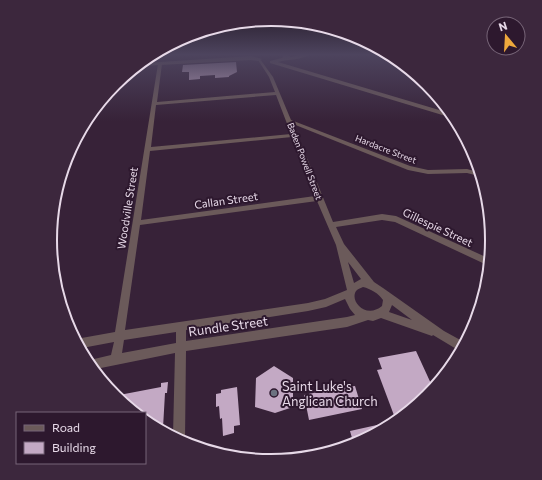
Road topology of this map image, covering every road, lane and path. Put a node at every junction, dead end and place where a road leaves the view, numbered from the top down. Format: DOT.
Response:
graph roads {
  1 [pos="158,76"];
  2 [pos="323,76"];
  3 [pos="271,77"];
  4 [pos="278,93"];
  5 [pos="154,104"];
  6 [pos="444,114"];
  7 [pos="290,121"];
  8 [pos="296,135"];
  9 [pos="147,149"];
  10 [pos="475,173"];
  11 [pos="319,198"];
  12 [pos="136,223"];
  13 [pos="331,225"];
  14 [pos="340,245"];
  15 [pos="484,260"];
  16 [pos="370,284"];
  17 [pos="350,292"];
  18 [pos="385,294"];
  19 [pos="382,314"];
  20 [pos="366,316"];
  21 [pos="181,326"];
  22 [pos="440,334"];
  23 [pos="119,337"];
  24 [pos="83,342"];
  25 [pos="458,344"];
  26 [pos="180,347"];
  27 [pos="116,360"];
  28 [pos="96,363"];
  29 [pos="179,433"];
  1 -- 5 [label="street, Woodville Street"];
  2 -- 6 [label="street"];
  3 -- 4 [label="street, Baden Powell Street"];
  4 -- 5 [label="street"];
  4 -- 7 [label="street, Baden Powell Street"];
  5 -- 9 [label="street, Woodville Street"];
  7 -- 8 [label="street, Baden Powell Street"];
  7 -- 10 [label="street, Hardacre Street"];
  8 -- 9 [label="street"];
  8 -- 11 [label="street, Baden Powell Street"];
  9 -- 12 [label="street, Woodville Street"];
  11 -- 12 [label="street, Callan Street"];
  11 -- 13 [label="street, Baden Powell Street"];
  12 -- 23 [label="street, Woodville Street"];
  13 -- 14 [label="street, Baden Powell Street"];
  13 -- 15 [label="street, Gillespie Street"];
  14 -- 16 [label="street, Baden Powell Street"];
  14 -- 17 [label="street, Baden Powell Street"];
  16 -- 17 [label="street"];
  16 -- 18 [label="street"];
  17 -- 20 [label="street"];
  17 -- 21 [label="street, Rundle Street"];
  18 -- 19 [label="street"];
  18 -- 22 [label="street"];
  19 -- 20 [label="street"];
  19 -- 22 [label="street"];
  20 -- 26 [label="street, Rundle Street"];
  21 -- 23 [label="street, Rundle Street"];
  21 -- 26 [label="street"];
  22 -- 25 [label="street"];
  23 -- 24 [label="street, Rundle Street"];
  23 -- 27 [label="street, Woodville Street"];
  26 -- 27 [label="street, Rundle Street"];
  26 -- 29 [label="street"];
  27 -- 28 [label="street, Rundle Street"];
}
